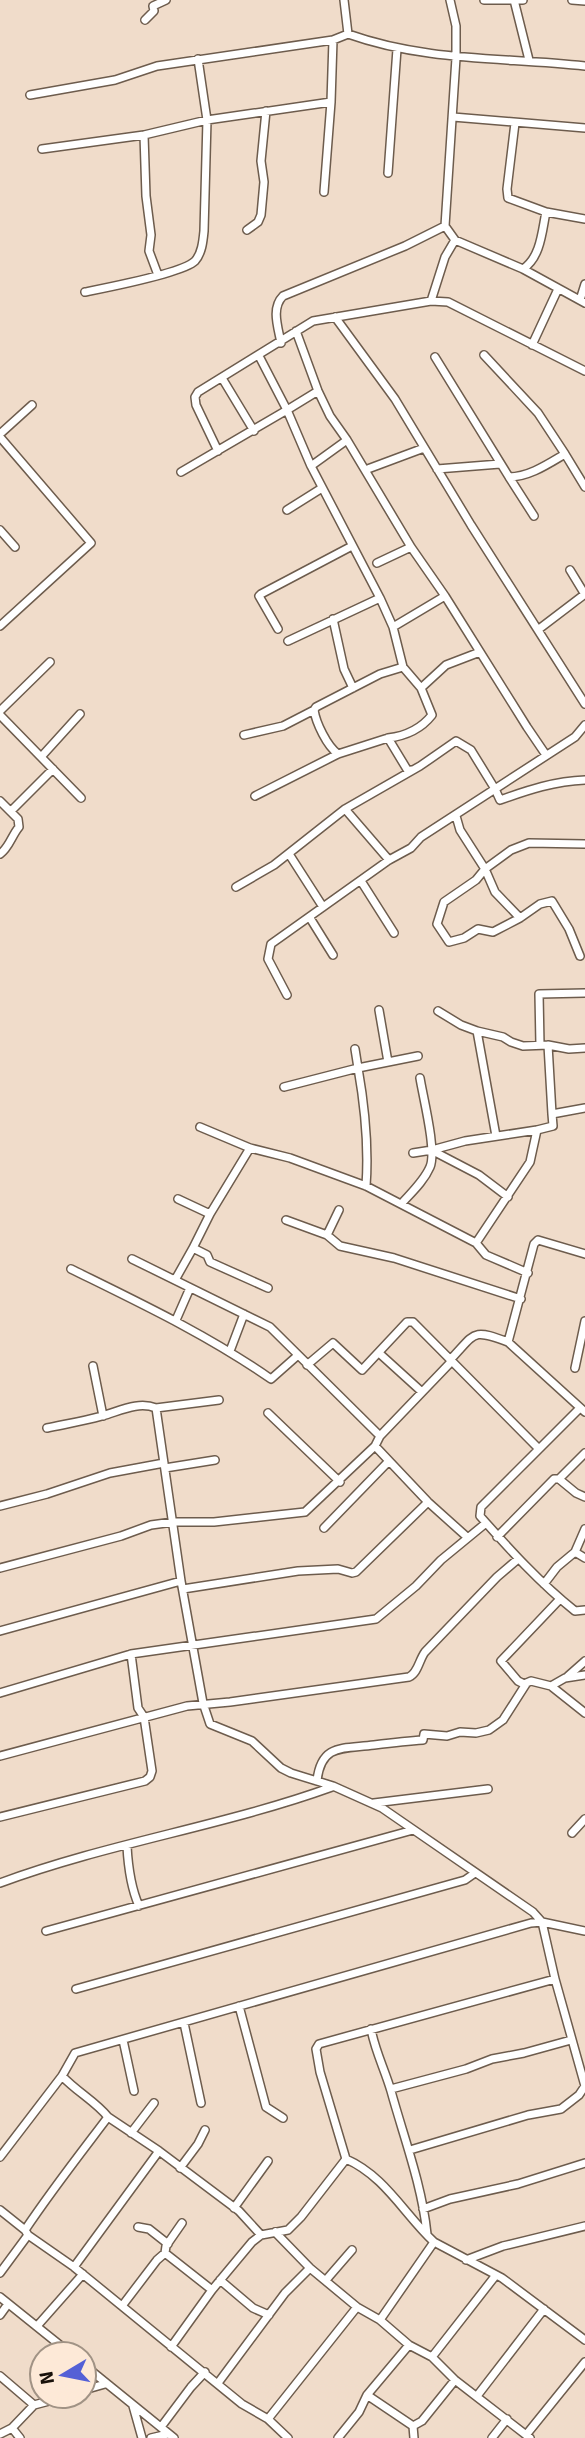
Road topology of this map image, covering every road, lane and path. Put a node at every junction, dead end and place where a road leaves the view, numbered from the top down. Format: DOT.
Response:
graph roads {
  1 [pos="166,0"];
  2 [pos="450,0"];
  3 [pos="484,0"];
  4 [pos="514,0"];
  5 [pos="523,0"];
  6 [pos="572,0"];
  7 [pos="345,1"];
  8 [pos="585,1"];
  9 [pos="145,20"];
  10 [pos="348,34"];
  11 [pos="333,40"];
  12 [pos="397,49"];
  13 [pos="456,58"];
  14 [pos="198,59"];
  15 [pos="529,60"];
  16 [pos="585,66"];
  17 [pos="30,95"];
  18 [pos="331,102"];
  19 [pos="266,111"];
  20 [pos="453,117"];
  21 [pos="207,120"];
  22 [pos="515,123"];
  23 [pos="585,128"];
  24 [pos="144,135"];
  25 [pos="42,149"];
  26 [pos="388,173"];
  27 [pos="324,192"];
  28 [pos="546,212"];
  29 [pos="585,219"];
  30 [pos="445,226"];
  31 [pos="247,230"];
  32 [pos="456,240"];
  33 [pos="523,268"];
  34 [pos="158,275"];
  35 [pos="585,284"];
  36 [pos="558,289"];
  37 [pos="85,292"];
  38 [pos="431,301"];
  39 [pos="582,301"];
  40 [pos="335,317"];
  41 [pos="296,331"];
  42 [pos="281,342"];
  43 [pos="532,345"];
  44 [pos="484,355"];
  45 [pos="259,356"];
  46 [pos="435,357"];
  47 [pos="585,371"];
  48 [pos="222,378"];
  49 [pos="318,391"];
  50 [pos="32,405"];
  51 [pos="287,410"];
  52 [pos="254,431"];
  53 [pos="0,435"];
  54 [pos="347,440"];
  55 [pos="424,448"];
  56 [pos="218,451"];
  57 [pos="565,454"];
  58 [pos="500,464"];
  59 [pos="311,466"];
  60 [pos="437,469"];
  61 [pos="365,470"];
  62 [pos="181,472"];
  63 [pos="509,477"];
  64 [pos="585,487"];
  65 [pos="322,488"];
  66 [pos="287,510"];
  67 [pos="534,516"];
  68 [pos="0,530"];
  69 [pos="352,545"];
  70 [pos="15,547"];
  71 [pos="411,547"];
  72 [pos="377,563"];
  73 [pos="570,570"];
  74 [pos="585,593"];
  75 [pos="445,596"];
  76 [pos="380,598"];
  77 [pos="333,619"];
  78 [pos="0,626"];
  79 [pos="393,627"];
  80 [pos="278,629"];
  81 [pos="539,629"];
  82 [pos="288,641"];
  83 [pos="481,652"];
  84 [pos="50,662"];
  85 [pos="403,667"];
  86 [pos="353,688"];
  87 [pos="421,688"];
  88 [pos="585,704"];
  89 [pos="314,710"];
  90 [pos="0,713"];
  91 [pos="80,714"];
  92 [pos="585,725"];
  93 [pos="244,736"];
  94 [pos="388,738"];
  95 [pos="338,754"];
  96 [pos="546,755"];
  97 [pos="41,757"];
  98 [pos="420,766"];
  99 [pos="52,769"];
  100 [pos="585,780"];
  101 [pos="495,789"];
  102 [pos="255,796"];
  103 [pos="81,798"];
  104 [pos="0,801"];
  105 [pos="345,809"];
  106 [pos="12,810"];
  107 [pos="456,816"];
  108 [pos="585,844"];
  109 [pos="289,853"];
  110 [pos="0,854"];
  111 [pos="390,860"];
  112 [pos="485,869"];
  113 [pos="361,881"];
  114 [pos="236,887"];
  115 [pos="323,907"];
  116 [pos="310,918"];
  117 [pos="520,918"];
  118 [pos="394,933"];
  119 [pos="333,955"];
  120 [pos="580,956"];
  121 [pos="585,993"];
  122 [pos="287,995"];
  123 [pos="379,1010"];
  124 [pos="438,1011"];
  125 [pos="477,1031"];
  126 [pos="544,1045"];
  127 [pos="585,1048"];
  128 [pos="355,1049"];
  129 [pos="418,1056"];
  130 [pos="388,1062"];
  131 [pos="358,1068"];
  132 [pos="420,1078"];
  133 [pos="284,1087"];
  134 [pos="585,1108"];
  135 [pos="552,1114"];
  136 [pos="200,1127"];
  137 [pos="537,1130"];
  138 [pos="496,1136"];
  139 [pos="250,1148"];
  140 [pos="432,1150"];
  141 [pos="413,1153"];
  142 [pos="366,1186"];
  143 [pos="508,1197"];
  144 [pos="178,1199"];
  145 [pos="402,1203"];
  146 [pos="340,1210"];
  147 [pos="210,1214"];
  148 [pos="286,1220"];
  149 [pos="327,1235"];
  150 [pos="476,1243"];
  151 [pos="193,1248"];
  152 [pos="585,1254"];
  153 [pos="132,1259"];
  154 [pos="71,1269"];
  155 [pos="528,1273"];
  156 [pos="175,1280"];
  157 [pos="190,1288"];
  158 [pos="268,1288"];
  159 [pos="521,1299"];
  160 [pos="244,1314"];
  161 [pos="176,1320"];
  162 [pos="585,1321"];
  163 [pos="509,1342"];
  164 [pos="230,1350"];
  165 [pos="379,1353"];
  166 [pos="298,1356"];
  167 [pos="450,1361"];
  168 [pos="307,1365"];
  169 [pos="93,1366"];
  170 [pos="575,1368"];
  171 [pos="422,1392"];
  172 [pos="219,1400"];
  173 [pos="156,1408"];
  174 [pos="582,1410"];
  175 [pos="268,1413"];
  176 [pos="103,1416"];
  177 [pos="47,1428"];
  178 [pos="380,1436"];
  179 [pos="375,1446"];
  180 [pos="539,1449"];
  181 [pos="585,1453"];
  182 [pos="215,1460"];
  183 [pos="388,1462"];
  184 [pos="164,1466"];
  185 [pos="559,1479"];
  186 [pos="340,1482"];
  187 [pos="585,1497"];
  188 [pos="428,1502"];
  189 [pos="0,1506"];
  190 [pos="173,1522"];
  191 [pos="486,1522"];
  192 [pos="324,1528"];
  193 [pos="585,1529"];
  194 [pos="498,1536"];
  195 [pos="467,1537"];
  196 [pos="575,1552"];
  197 [pos="585,1558"];
  198 [pos="518,1559"];
  199 [pos="0,1568"];
  200 [pos="544,1584"];
  201 [pos="182,1585"];
  202 [pos="560,1599"];
  203 [pos="585,1610"];
  204 [pos="0,1631"];
  205 [pos="192,1644"];
  206 [pos="131,1654"];
  207 [pos="585,1661"];
  208 [pos="585,1675"];
  209 [pos="565,1678"];
  210 [pos="524,1685"];
  211 [pos="551,1686"];
  212 [pos="0,1693"];
  213 [pos="203,1703"];
  214 [pos="585,1713"];
  215 [pos="144,1717"];
  216 [pos="0,1756"];
  217 [pos="317,1781"];
  218 [pos="333,1786"];
  219 [pos="488,1789"];
  220 [pos="373,1803"];
  221 [pos="0,1817"];
  222 [pos="585,1819"];
  223 [pos="413,1830"];
  224 [pos="572,1833"];
  225 [pos="127,1846"];
  226 [pos="475,1873"];
  227 [pos="0,1883"];
  228 [pos="139,1906"];
  229 [pos="542,1922"];
  230 [pos="46,1931"];
  231 [pos="585,1931"];
  232 [pos="555,1979"];
  233 [pos="76,1989"];
  234 [pos="239,2006"];
  235 [pos="184,2023"];
  236 [pos="371,2029"];
  237 [pos="123,2040"];
  238 [pos="571,2040"];
  239 [pos="62,2076"];
  240 [pos="391,2089"];
  241 [pos="134,2091"];
  242 [pos="154,2103"];
  243 [pos="201,2103"];
  244 [pos="108,2117"];
  245 [pos="283,2118"];
  246 [pos="205,2130"];
  247 [pos="131,2133"];
  248 [pos="410,2150"];
  249 [pos="159,2151"];
  250 [pos="0,2157"];
  251 [pos="346,2159"];
  252 [pos="268,2161"];
  253 [pos="585,2163"];
  254 [pos="180,2168"];
  255 [pos="234,2208"];
  256 [pos="423,2209"];
  257 [pos="0,2210"];
  258 [pos="182,2223"];
  259 [pos="585,2225"];
  260 [pos="138,2227"];
  261 [pos="288,2230"];
  262 [pos="275,2232"];
  263 [pos="27,2233"];
  264 [pos="261,2235"];
  265 [pos="428,2235"];
  266 [pos="284,2240"];
  267 [pos="435,2242"];
  268 [pos="168,2244"];
  269 [pos="352,2250"];
  270 [pos="165,2253"];
  271 [pos="466,2260"];
  272 [pos="74,2267"];
  273 [pos="310,2268"];
  274 [pos="0,2273"];
  275 [pos="83,2274"];
  276 [pos="496,2275"];
  277 [pos="220,2280"];
  278 [pos="326,2280"];
  279 [pos="212,2290"];
  280 [pos="0,2297"];
  281 [pos="8,2304"];
  282 [pos="122,2306"];
  283 [pos="357,2307"];
  284 [pos="544,2309"];
  285 [pos="0,2315"];
  286 [pos="269,2315"];
  287 [pos="380,2320"];
  288 [pos="37,2325"];
  289 [pos="55,2340"];
  290 [pos="585,2340"];
  291 [pos="409,2345"];
  292 [pos="171,2347"];
  293 [pos="432,2357"];
  294 [pos="585,2362"];
  295 [pos="205,2372"];
  296 [pos="0,2376"];
  297 [pos="98,2377"];
  298 [pos="455,2380"];
  299 [pos="218,2383"];
  300 [pos="106,2384"];
  301 [pos="98,2386"];
  302 [pos="367,2395"];
  303 [pos="477,2396"];
  304 [pos="28,2400"];
  305 [pos="133,2405"];
  306 [pos="29,2410"];
  307 [pos="268,2419"];
  308 [pos="507,2419"];
  309 [pos="413,2426"];
  310 [pos="161,2427"];
  311 [pos="12,2428"];
  312 [pos="0,2434"];
  313 [pos="171,2436"];
  314 [pos="528,2436"];
  315 [pos="20,2438"];
  316 [pos="142,2438"];
  317 [pos="151,2438"];
  318 [pos="288,2438"];
  319 [pos="338,2438"];
  320 [pos="414,2438"];
  321 [pos="492,2438"];
  1 -- 9 [label="street"];
  2 -- 13 [label="street"];
  3 -- 4 [label="street"];
  4 -- 5 [label="street"];
  4 -- 15 [label="street"];
  6 -- 8 [label="street"];
  7 -- 10 [label="street"];
  10 -- 11 [label="street"];
  10 -- 12 [label="street"];
  11 -- 14 [label="street"];
  11 -- 18 [label="street"];
  12 -- 13 [label="street"];
  12 -- 26 [label="street"];
  13 -- 15 [label="street"];
  13 -- 20 [label="street"];
  14 -- 17 [label="street"];
  14 -- 21 [label="street"];
  15 -- 16 [label="street"];
  18 -- 19 [label="street"];
  18 -- 27 [label="street"];
  19 -- 21 [label="street"];
  19 -- 31 [label="street"];
  20 -- 22 [label="street"];
  20 -- 30 [label="street"];
  21 -- 24 [label="street"];
  21 -- 34 [label="street"];
  22 -- 23 [label="street"];
  22 -- 28 [label="street"];
  24 -- 25 [label="street"];
  24 -- 34 [label="street"];
  28 -- 29 [label="street"];
  28 -- 33 [label="street"];
  30 -- 32 [label="street"];
  30 -- 42 [label="street"];
  32 -- 33 [label="street"];
  32 -- 38 [label="street"];
  33 -- 36 [label="street"];
  34 -- 37 [label="street"];
  35 -- 39 [label="street"];
  36 -- 39 [label="street"];
  36 -- 43 [label="street"];
  38 -- 40 [label="street"];
  38 -- 43 [label="street"];
  40 -- 41 [label="street"];
  40 -- 55 [label="street"];
  41 -- 42 [label="street"];
  41 -- 49 [label="street"];
  42 -- 45 [label="street"];
  43 -- 47 [label="street"];
  44 -- 57 [label="street"];
  45 -- 48 [label="street"];
  45 -- 51 [label="street"];
  46 -- 58 [label="street"];
  48 -- 52 [label="street"];
  48 -- 56 [label="street"];
  49 -- 51 [label="street"];
  49 -- 54 [label="street"];
  50 -- 53 [label="street"];
  51 -- 52 [label="street"];
  51 -- 59 [label="street"];
  52 -- 56 [label="street"];
  53 -- 78 [label="street"];
  54 -- 59 [label="street"];
  54 -- 61 [label="street"];
  55 -- 60 [label="street"];
  55 -- 61 [label="street"];
  56 -- 62 [label="street"];
  57 -- 63 [label="street"];
  57 -- 64 [label="street"];
  58 -- 60 [label="street"];
  58 -- 63 [label="street"];
  59 -- 65 [label="street"];
  60 -- 81 [label="street"];
  61 -- 71 [label="street"];
  63 -- 67 [label="street"];
  65 -- 66 [label="street"];
  65 -- 69 [label="street"];
  68 -- 70 [label="street"];
  69 -- 76 [label="street"];
  69 -- 80 [label="street"];
  71 -- 72 [label="street"];
  71 -- 75 [label="street"];
  73 -- 74 [label="street"];
  74 -- 81 [label="street"];
  75 -- 79 [label="street"];
  75 -- 83 [label="street"];
  76 -- 77 [label="street"];
  76 -- 79 [label="street"];
  77 -- 82 [label="street"];
  77 -- 86 [label="street"];
  79 -- 85 [label="street"];
  81 -- 88 [label="street"];
  83 -- 87 [label="street"];
  83 -- 96 [label="street"];
  84 -- 90 [label="street"];
  85 -- 86 [label="street"];
  85 -- 87 [label="street"];
  86 -- 89 [label="street"];
  87 -- 94 [label="street"];
  89 -- 93 [label="street"];
  89 -- 95 [label="street"];
  90 -- 97 [label="street"];
  91 -- 97 [label="street"];
  92 -- 96 [label="street"];
  94 -- 95 [label="street"];
  94 -- 98 [label="street"];
  95 -- 102 [label="street"];
  96 -- 101 [label="street"];
  97 -- 99 [label="street"];
  98 -- 101 [label="street"];
  98 -- 105 [label="street"];
  99 -- 103 [label="street"];
  99 -- 106 [label="street"];
  100 -- 101 [label="street"];
  101 -- 107 [label="street"];
  104 -- 106 [label="street"];
  105 -- 109 [label="street"];
  105 -- 111 [label="street"];
  106 -- 110 [label="street"];
  107 -- 111 [label="street"];
  107 -- 112 [label="street"];
  108 -- 112 [label="street"];
  109 -- 114 [label="street"];
  109 -- 115 [label="street"];
  111 -- 113 [label="street"];
  112 -- 117 [label="street"];
  112 -- 117 [label="street"];
  113 -- 115 [label="street"];
  113 -- 118 [label="street"];
  115 -- 116 [label="street"];
  116 -- 119 [label="street"];
  116 -- 122 [label="street"];
  117 -- 120 [label="street"];
  121 -- 126 [label="street"];
  123 -- 130 [label="street"];
  124 -- 125 [label="street"];
  125 -- 126 [label="street"];
  125 -- 138 [label="street"];
  126 -- 127 [label="street"];
  126 -- 135 [label="street"];
  128 -- 131 [label="street"];
  129 -- 130 [label="street"];
  130 -- 131 [label="street"];
  131 -- 133 [label="street"];
  131 -- 142 [label="street"];
  132 -- 140 [label="street"];
  134 -- 135 [label="street"];
  135 -- 137 [label="street"];
  136 -- 139 [label="street"];
  137 -- 138 [label="street"];
  137 -- 143 [label="street"];
  138 -- 140 [label="street"];
  139 -- 142 [label="street"];
  139 -- 147 [label="street"];
  140 -- 141 [label="street"];
  140 -- 143 [label="street"];
  140 -- 145 [label="street"];
  142 -- 145 [label="street"];
  143 -- 150 [label="street"];
  144 -- 147 [label="street"];
  145 -- 150 [label="street"];
  146 -- 149 [label="street"];
  147 -- 151 [label="street"];
  148 -- 149 [label="street"];
  149 -- 159 [label="street"];
  150 -- 155 [label="street"];
  151 -- 156 [label="street"];
  151 -- 158 [label="street"];
  152 -- 155 [label="street"];
  153 -- 156 [label="street"];
  154 -- 161 [label="street"];
  155 -- 159 [label="street"];
  156 -- 157 [label="street"];
  157 -- 160 [label="street"];
  157 -- 161 [label="street"];
  159 -- 163 [label="street"];
  160 -- 164 [label="street"];
  160 -- 166 [label="street"];
  161 -- 164 [label="street"];
  162 -- 170 [label="street"];
  163 -- 167 [label="street"];
  163 -- 174 [label="street"];
  164 -- 166 [label="street"];
  165 -- 167 [label="street"];
  165 -- 168 [label="street"];
  165 -- 171 [label="street"];
  166 -- 168 [label="street"];
  167 -- 171 [label="street"];
  167 -- 180 [label="street"];
  168 -- 178 [label="street"];
  169 -- 176 [label="street"];
  171 -- 178 [label="street"];
  172 -- 173 [label="street"];
  173 -- 176 [label="street"];
  173 -- 184 [label="street"];
  174 -- 180 [label="street"];
  175 -- 186 [label="street"];
  176 -- 177 [label="street"];
  178 -- 179 [label="street"];
  179 -- 183 [label="street"];
  179 -- 186 [label="street"];
  180 -- 191 [label="street"];
  181 -- 185 [label="street"];
  182 -- 184 [label="street"];
  183 -- 188 [label="street"];
  183 -- 192 [label="street"];
  184 -- 189 [label="street"];
  184 -- 190 [label="street"];
  185 -- 187 [label="street"];
  185 -- 194 [label="street"];
  186 -- 190 [label="street"];
  188 -- 195 [label="street"];
  188 -- 201 [label="street"];
  190 -- 199 [label="street"];
  190 -- 201 [label="street"];
  191 -- 194 [label="street"];
  191 -- 195 [label="street"];
  193 -- 196 [label="street"];
  194 -- 198 [label="street"];
  195 -- 205 [label="street"];
  196 -- 197 [label="street"];
  196 -- 200 [label="street"];
  198 -- 200 [label="street"];
  198 -- 213 [label="street"];
  200 -- 202 [label="street"];
  201 -- 204 [label="street"];
  201 -- 205 [label="street"];
  202 -- 203 [label="street"];
  202 -- 210 [label="street"];
  205 -- 206 [label="street"];
  205 -- 213 [label="street"];
  206 -- 212 [label="street"];
  206 -- 215 [label="street"];
  207 -- 209 [label="street"];
  208 -- 209 [label="street"];
  209 -- 211 [label="street"];
  210 -- 211 [label="street"];
  210 -- 217 [label="street"];
  211 -- 214 [label="street"];
  213 -- 215 [label="street"];
  213 -- 217 [label="street"];
  215 -- 216 [label="street"];
  215 -- 221 [label="street"];
  217 -- 218 [label="street"];
  218 -- 220 [label="street"];
  218 -- 225 [label="street"];
  219 -- 220 [label="street"];
  220 -- 223 [label="street"];
  222 -- 224 [label="street"];
  223 -- 226 [label="street"];
  223 -- 228 [label="street"];
  225 -- 227 [label="street"];
  225 -- 228 [label="street"];
  226 -- 229 [label="street"];
  226 -- 233 [label="street"];
  228 -- 230 [label="street"];
  229 -- 231 [label="street"];
  229 -- 232 [label="street"];
  229 -- 234 [label="street"];
  232 -- 236 [label="street"];
  232 -- 238 [label="street"];
  234 -- 235 [label="street"];
  234 -- 245 [label="street"];
  235 -- 237 [label="street"];
  235 -- 243 [label="street"];
  236 -- 240 [label="street"];
  236 -- 251 [label="street"];
  237 -- 239 [label="street"];
  237 -- 241 [label="street"];
  238 -- 240 [label="street"];
  238 -- 248 [label="street"];
  239 -- 244 [label="street"];
  239 -- 250 [label="street"];
  240 -- 248 [label="street"];
  242 -- 247 [label="street"];
  244 -- 247 [label="street"];
  244 -- 263 [label="street"];
  246 -- 254 [label="street"];
  247 -- 249 [label="street"];
  248 -- 256 [label="street"];
  249 -- 254 [label="street"];
  249 -- 272 [label="street"];
  251 -- 261 [label="street"];
  251 -- 265 [label="street"];
  252 -- 255 [label="street"];
  253 -- 256 [label="street"];
  254 -- 255 [label="street"];
  255 -- 264 [label="street"];
  256 -- 265 [label="street"];
  257 -- 263 [label="street"];
  258 -- 268 [label="street"];
  259 -- 271 [label="street"];
  260 -- 268 [label="street"];
  261 -- 262 [label="street"];
  261 -- 266 [label="street"];
  262 -- 264 [label="street"];
  262 -- 266 [label="street"];
  263 -- 272 [label="street"];
  263 -- 274 [label="street"];
  264 -- 277 [label="street"];
  265 -- 267 [label="street"];
  266 -- 273 [label="street"];
  267 -- 271 [label="street"];
  267 -- 287 [label="street"];
  268 -- 270 [label="street"];
  269 -- 278 [label="street"];
  270 -- 279 [label="street"];
  270 -- 282 [label="street"];
  271 -- 276 [label="street"];
  272 -- 275 [label="street"];
  273 -- 278 [label="street"];
  273 -- 286 [label="street"];
  275 -- 282 [label="street"];
  275 -- 288 [label="street"];
  276 -- 284 [label="street"];
  276 -- 293 [label="street"];
  277 -- 279 [label="street"];
  277 -- 286 [label="street"];
  278 -- 283 [label="street"];
  279 -- 292 [label="street"];
  280 -- 281 [label="street"];
  281 -- 285 [label="street"];
  281 -- 288 [label="street"];
  282 -- 292 [label="street"];
  283 -- 287 [label="street"];
  283 -- 307 [label="street"];
  284 -- 290 [label="street"];
  284 -- 303 [label="street"];
  286 -- 299 [label="street"];
  287 -- 291 [label="street"];
  288 -- 289 [label="street"];
  291 -- 293 [label="street"];
  291 -- 302 [label="street"];
  292 -- 295 [label="street"];
  293 -- 298 [label="street"];
  294 -- 314 [label="street"];
  295 -- 299 [label="street"];
  295 -- 310 [label="street"];
  296 -- 304 [label="street"];
  297 -- 300 [label="street"];
  298 -- 303 [label="street"];
  298 -- 309 [label="street"];
  299 -- 307 [label="street"];
  300 -- 301 [label="street"];
  300 -- 305 [label="street"];
  302 -- 309 [label="street"];
  302 -- 319 [label="street"];
  303 -- 308 [label="street"];
  305 -- 310 [label="street"];
  305 -- 316 [label="street"];
  306 -- 311 [label="street"];
  307 -- 318 [label="street"];
  308 -- 314 [label="street"];
  308 -- 321 [label="street"];
  309 -- 320 [label="street"];
  310 -- 313 [label="street"];
  311 -- 312 [label="street"];
  311 -- 315 [label="street"];
  313 -- 317 [label="street"];
}
